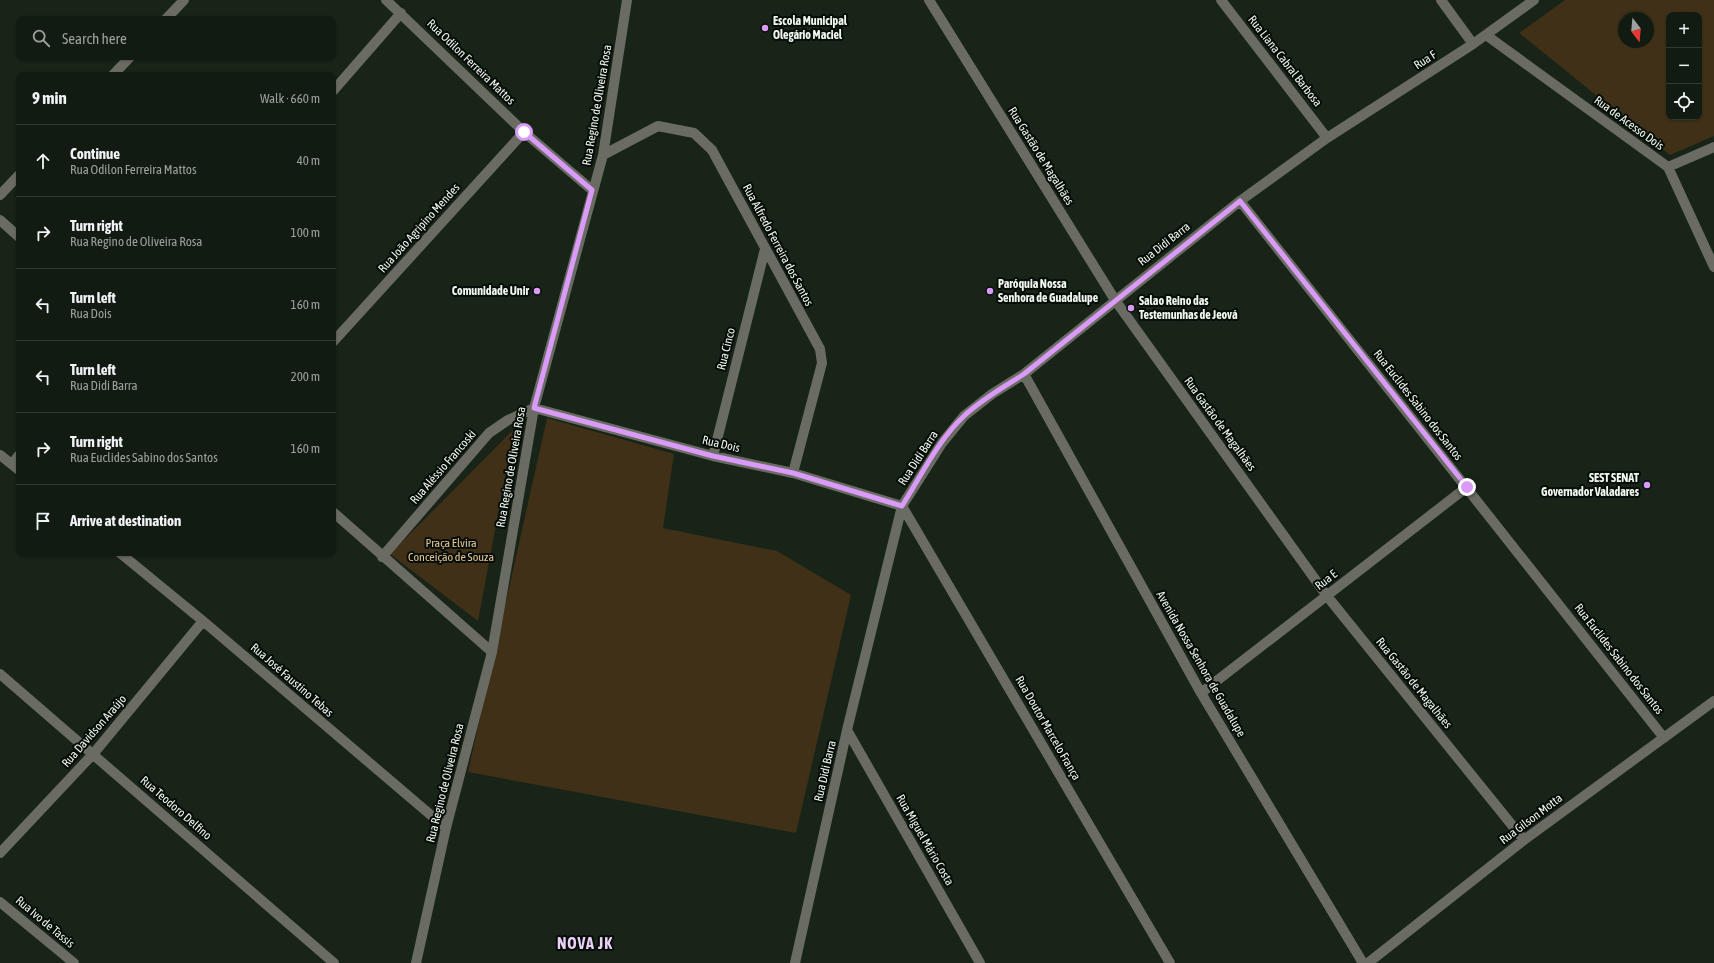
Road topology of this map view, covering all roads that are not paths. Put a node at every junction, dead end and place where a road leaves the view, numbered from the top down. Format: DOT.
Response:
graph roads {
  1 [pos="184,0"];
  2 [pos="386,0"];
  3 [pos="627,0"];
  4 [pos="929,0"];
  5 [pos="1221,0"];
  6 [pos="1440,0"];
  7 [pos="1534,0"];
  8 [pos="401,13"];
  9 [pos="169,16"];
  10 [pos="1486,35"];
  11 [pos="1473,44"];
  12 [pos="127,60"];
  13 [pos="116,72"];
  14 [pos="336,88"];
  15 [pos="524,132"];
  16 [pos="1327,138"];
  17 [pos="1714,147"];
  18 [pos="603,155"];
  19 [pos="1668,167"];
  20 [pos="16,178"];
  21 [pos="592,190"];
  22 [pos="0,195"];
  23 [pos="1240,201"];
  24 [pos="0,220"];
  25 [pos="16,234"];
  26 [pos="765,249"];
  27 [pos="1714,267"];
  28 [pos="1115,300"];
  29 [pos="336,339"];
  30 [pos="1024,374"];
  31 [pos="534,408"];
  32 [pos="0,455"];
  33 [pos="713,456"];
  34 [pos="15,467"];
  35 [pos="793,473"];
  36 [pos="1467,487"];
  37 [pos="902,506"];
  38 [pos="336,515"];
  39 [pos="124,556"];
  40 [pos="382,557"];
  41 [pos="1327,596"];
  42 [pos="203,621"];
  43 [pos="492,652"];
  44 [pos="0,674"];
  45 [pos="1201,693"];
  46 [pos="1714,701"];
  47 [pos="847,730"];
  48 [pos="1664,738"];
  49 [pos="94,753"];
  50 [pos="446,828"];
  51 [pos="1524,840"];
  52 [pos="0,853"];
  53 [pos="0,902"];
  54 [pos="74,963"];
  55 [pos="334,963"];
  56 [pos="416,963"];
  57 [pos="795,963"];
  58 [pos="980,963"];
  59 [pos="1170,963"];
  60 [pos="1363,963"];
  61 [pos="1368,963"];
  1 -- 9 [label="street"];
  2 -- 8 [label="street, Rua Odilon Ferreira Mattos"];
  3 -- 18 [label="street, Rua Regino de Oliveira Rosa"];
  4 -- 28 [label="street, Rua Gastão de Magalhães"];
  5 -- 16 [label="street, Rua Liana Cabral Barbosa"];
  6 -- 11 [label="street"];
  7 -- 10 [label="street, Rua F"];
  8 -- 14 [label="street"];
  8 -- 15 [label="street, Rua Odilon Ferreira Mattos"];
  10 -- 11 [label="street, Rua F"];
  10 -- 19 [label="street, Rua de Acesso Dois"];
  11 -- 16 [label="street, Rua F"];
  12 -- 13 [label="street"];
  15 -- 21 [label="street, Rua Odilon Ferreira Mattos"];
  15 -- 29 [label="street, Rua João Agripino Mendes"];
  16 -- 23 [label="street, Rua Didi Barra"];
  17 -- 19 [label="street"];
  18 -- 21 [label="street, Rua Regino de Oliveira Rosa"];
  18 -- 26 [label="street, Rua Alfredo Ferreira dos Santos"];
  19 -- 27 [label="street, Rua de Acesso Dois"];
  20 -- 22 [label="street"];
  21 -- 31 [label="street, Rua Regino de Oliveira Rosa"];
  23 -- 28 [label="street, Rua Didi Barra"];
  23 -- 36 [label="street, Rua Euclides Sabino dos Santos"];
  24 -- 25 [label="street"];
  26 -- 33 [label="street, Rua Cinco"];
  26 -- 35 [label="street, Rua Alfredo Ferreira dos Santos"];
  28 -- 30 [label="street, Rua Didi Barra"];
  28 -- 41 [label="street, Rua Gastão de Magalhães"];
  30 -- 37 [label="street, Rua Didi Barra"];
  30 -- 45 [label="street, Avenida Nossa Senhora de Guadalupe"];
  31 -- 33 [label="street, Rua Dois"];
  31 -- 40 [label="street, Rua Aléssio Francoski"];
  31 -- 43 [label="street, Rua Regino de Oliveira Rosa"];
  32 -- 34 [label="street"];
  33 -- 35 [label="street, Rua Dois"];
  35 -- 37 [label="street, Rua Dois"];
  36 -- 41 [label="street, Rua E"];
  36 -- 48 [label="street, Rua Euclides Sabino dos Santos"];
  37 -- 47 [label="street, Rua Didi Barra"];
  37 -- 59 [label="street, Rua Doutor Marcelo França"];
  38 -- 40 [label="street"];
  39 -- 42 [label="street, Rua José Faustino Tebas"];
  40 -- 43 [label="street"];
  41 -- 45 [label="street, Rua E"];
  41 -- 51 [label="street, Rua Gastão de Magalhães"];
  42 -- 49 [label="street, Rua Davidson Araújo"];
  42 -- 50 [label="street, Rua José Faustino Tebas"];
  43 -- 50 [label="street, Rua Regino de Oliveira Rosa"];
  44 -- 49 [label="street, Rua Teodoro Delfino"];
  45 -- 60 [label="street, Avenida Nossa Senhora de Guadalupe"];
  46 -- 48 [label="street, Rua Gilson Motta"];
  47 -- 57 [label="street, Rua Didi Barra"];
  47 -- 58 [label="street, Rua Miguel Mário Costa"];
  48 -- 51 [label="street, Rua Gilson Motta"];
  49 -- 52 [label="street, Rua Davidson Araújo"];
  49 -- 55 [label="street, Rua Teodoro Delfino"];
  50 -- 56 [label="street, Rua Regino de Oliveira Rosa"];
  51 -- 61 [label="street, Rua Gilson Motta"];
  53 -- 54 [label="street, Rua Ivo de Tassis"];
}
